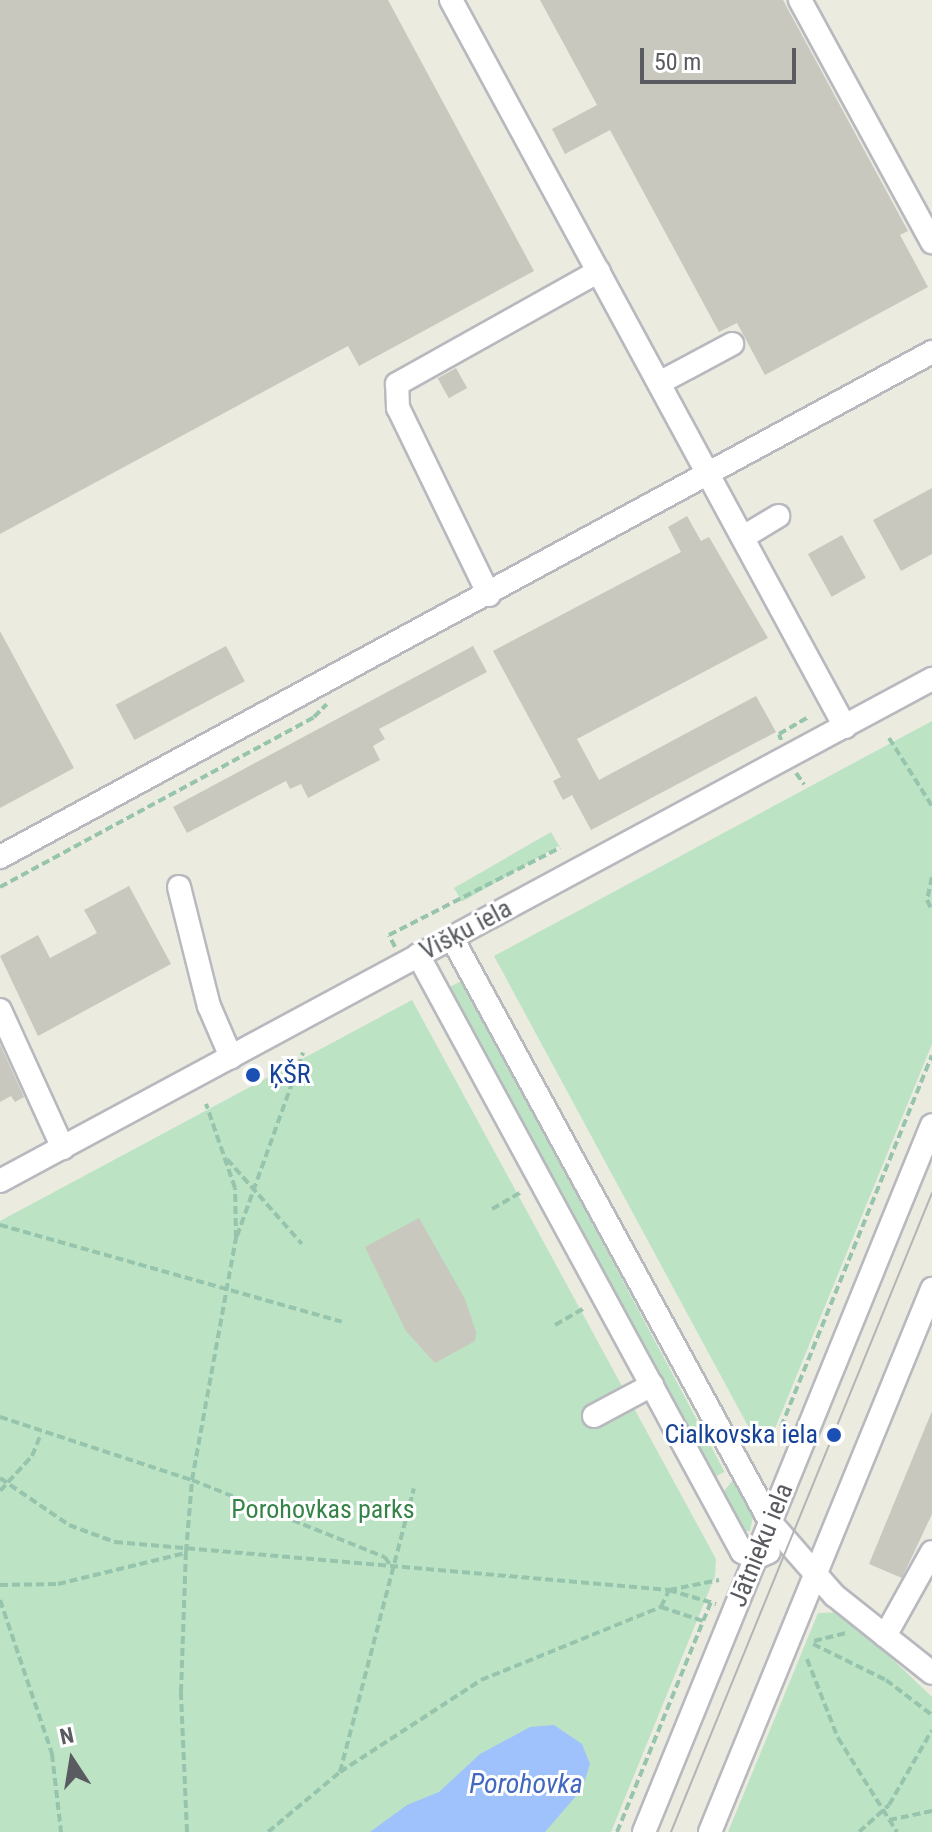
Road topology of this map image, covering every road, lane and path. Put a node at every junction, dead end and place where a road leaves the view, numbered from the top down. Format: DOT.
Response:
graph roads {
  1 [pos="451,0"];
  2 [pos="800,0"];
  3 [pos="928,227"];
  4 [pos="599,271"];
  5 [pos="732,344"];
  6 [pos="932,352"];
  7 [pos="659,383"];
  8 [pos="710,476"];
  9 [pos="778,516"];
  10 [pos="745,536"];
  11 [pos="489,595"];
  12 [pos="932,679"];
  13 [pos="845,727"];
  14 [pos="889,738"];
  15 [pos="264,745"];
  16 [pos="932,806"];
  17 [pos="560,848"];
  18 [pos="0,857"];
  19 [pos="932,877"];
  20 [pos="0,887"];
  21 [pos="179,887"];
  22 [pos="932,910"];
  23 [pos="389,935"];
  24 [pos="452,938"];
  25 [pos="418,955"];
  26 [pos="0,1010"];
  27 [pos="303,1053"];
  28 [pos="932,1055"];
  29 [pos="231,1057"];
  30 [pos="206,1104"];
  31 [pos="932,1125"];
  32 [pos="63,1148"];
  33 [pos="226,1157"];
  34 [pos="0,1181"];
  35 [pos="254,1189"];
  36 [pos="521,1192"];
  37 [pos="492,1209"];
  38 [pos="0,1225"];
  39 [pos="236,1238"];
  40 [pos="302,1244"];
  41 [pos="230,1289"];
  42 [pos="932,1289"];
  43 [pos="584,1308"];
  44 [pos="928,1312"];
  45 [pos="342,1322"];
  46 [pos="555,1325"];
  47 [pos="652,1385"];
  48 [pos="594,1416"];
  49 [pos="0,1417"];
  50 [pos="781,1427"];
  51 [pos="41,1434"];
  52 [pos="0,1478"];
  53 [pos="192,1480"];
  54 [pos="6,1483"];
  55 [pos="414,1488"];
  56 [pos="0,1491"];
  57 [pos="771,1523"];
  58 [pos="788,1545"];
  59 [pos="186,1552"];
  60 [pos="932,1553"];
  61 [pos="755,1558"];
  62 [pos="392,1568"];
  63 [pos="816,1575"];
  64 [pos="719,1580"];
  65 [pos="0,1585"];
  66 [pos="669,1590"];
  67 [pos="0,1600"];
  68 [pos="661,1607"];
  69 [pos="703,1621"];
  70 [pos="860,1629"];
  71 [pos="885,1636"];
  72 [pos="807,1659"];
  73 [pos="932,1673"];
  74 [pos="932,1715"];
  75 [pos="932,1730"];
  76 [pos="340,1772"];
  77 [pos="932,1811"];
  78 [pos="884,1812"];
  79 [pos="889,1820"];
  80 [pos="61,1832"];
  81 [pos="187,1832"];
  82 [pos="268,1832"];
  83 [pos="617,1832"];
  84 [pos="644,1832"];
  85 [pos="710,1832"];
  86 [pos="859,1832"];
  87 [pos="897,1832"];
  1 -- 4 [label="street"];
  2 -- 3 [label="street"];
  4 -- 7 [label="street"];
  4 -- 11 [label="street"];
  5 -- 7 [label="street"];
  6 -- 8 [label="street"];
  7 -- 8 [label="street"];
  8 -- 10 [label="street"];
  8 -- 11 [label="street"];
  9 -- 10 [label="street"];
  10 -- 13 [label="street"];
  11 -- 18 [label="street"];
  12 -- 13 [label="street, Višķu iela"];
  13 -- 24 [label="street, Višķu iela"];
  14 -- 16 [label="path"];
  15 -- 20 [label="path"];
  17 -- 23 [label="path"];
  19 -- 22 [label="path"];
  21 -- 29 [label="street"];
  24 -- 25 [label="street, Višķu iela"];
  24 -- 57 [label="street"];
  25 -- 29 [label="street, Višķu iela"];
  25 -- 47 [label="street"];
  26 -- 32 [label="street"];
  27 -- 35 [label="path"];
  28 -- 50 [label="path"];
  29 -- 32 [label="street, Višķu iela"];
  30 -- 33 [label="path"];
  31 -- 57 [label="street, Jātnieku iela"];
  32 -- 34 [label="street, Višķu iela"];
  33 -- 35 [label="path"];
  33 -- 39 [label="path"];
  35 -- 39 [label="path"];
  35 -- 40 [label="path"];
  36 -- 37 [label="path"];
  38 -- 41 [label="path"];
  39 -- 41 [label="path"];
  41 -- 45 [label="path"];
  41 -- 53 [label="path"];
  42 -- 44 [label="street"];
  43 -- 46 [label="path"];
  44 -- 63 [label="street"];
  47 -- 48 [label="street"];
  47 -- 61 [label="street"];
  49 -- 51 [label="path"];
  51 -- 53 [label="path"];
  51 -- 54 [label="path"];
  52 -- 54 [label="path"];
  53 -- 59 [label="path"];
  53 -- 62 [label="path"];
  54 -- 56 [label="path"];
  54 -- 59 [label="path"];
  55 -- 62 [label="path"];
  57 -- 58 [label="street"];
  57 -- 61 [label="street, Jātnieku iela"];
  58 -- 61 [label="street"];
  58 -- 63 [label="street"];
  59 -- 62 [label="path"];
  59 -- 65 [label="path"];
  59 -- 81 [label="path"];
  60 -- 71 [label="street"];
  61 -- 84 [label="street, Jātnieku iela"];
  62 -- 66 [label="path"];
  62 -- 76 [label="path"];
  63 -- 71 [label="street"];
  63 -- 85 [label="street"];
  64 -- 66 [label="path"];
  66 -- 68 [label="path"];
  66 -- 69 [label="path"];
  67 -- 80 [label="path"];
  68 -- 69 [label="path"];
  68 -- 76 [label="path"];
  69 -- 83 [label="path"];
  70 -- 74 [label="path"];
  71 -- 73 [label="street"];
  72 -- 78 [label="path"];
  75 -- 78 [label="path"];
  76 -- 82 [label="path"];
  77 -- 79 [label="path"];
  78 -- 79 [label="path"];
  78 -- 86 [label="path"];
  79 -- 87 [label="path"];
}
